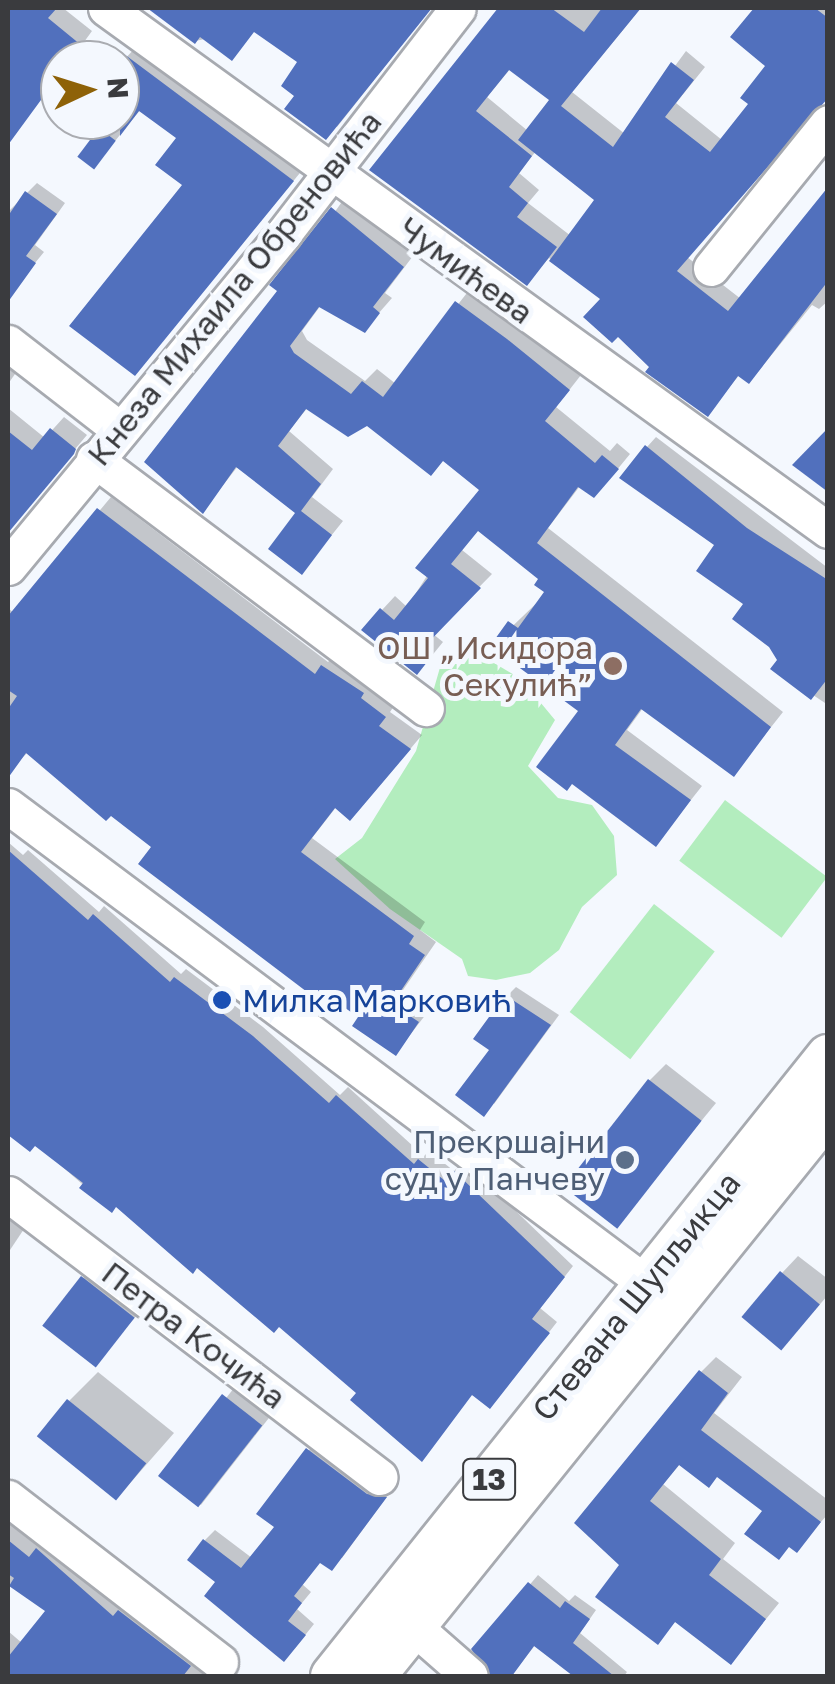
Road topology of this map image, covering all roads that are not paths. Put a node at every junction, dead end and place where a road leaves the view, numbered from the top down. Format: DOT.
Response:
graph roads {
  1 [pos="106,8"];
  2 [pos="458,8"];
  3 [pos="828,123"];
  4 [pos="330,172"];
  5 [pos="710,268"];
  6 [pos="8,344"];
  7 [pos="119,429"];
  8 [pos="94,459"];
  9 [pos="828,530"];
  10 [pos="8,567"];
  11 [pos="426,708"];
  12 [pos="8,806"];
  13 [pos="828,1056"];
  14 [pos="828,1112"];
  15 [pos="8,1194"];
  16 [pos="662,1295"];
  17 [pos="380,1478"];
  18 [pos="8,1498"];
  19 [pos="414,1627"];
  20 [pos="220,1662"];
  21 [pos="332,1676"];
  22 [pos="374,1676"];
  23 [pos="470,1676"];
  1 -- 4 [label="street, Чумићева"];
  2 -- 4 [label="street, Кнеза Михаила Обреновића"];
  3 -- 5 [label="street"];
  4 -- 7 [label="street, Кнеза Михаила Обреновића"];
  4 -- 9 [label="street, Чумићева"];
  6 -- 7 [label="street"];
  7 -- 8 [label="street, Кнеза Михаила Обреновића"];
  8 -- 10 [label="street, Кнеза Михаила Обреновића"];
  8 -- 11 [label="street"];
  12 -- 16 [label="street"];
  13 -- 16 [label="main road, Стевана Шупљикца / 13"];
  14 -- 16 [label="main road, Стевана Шупљикца / 13"];
  15 -- 17 [label="street, Петра Кочића"];
  16 -- 19 [label="main road, Стевана Шупљикца / 13"];
  16 -- 21 [label="main road, Стевана Шупљикца / 13"];
  18 -- 20 [label="street"];
  19 -- 22 [label="main road, Стевана Шупљикца / 13"];
  19 -- 23 [label="street"];
}
